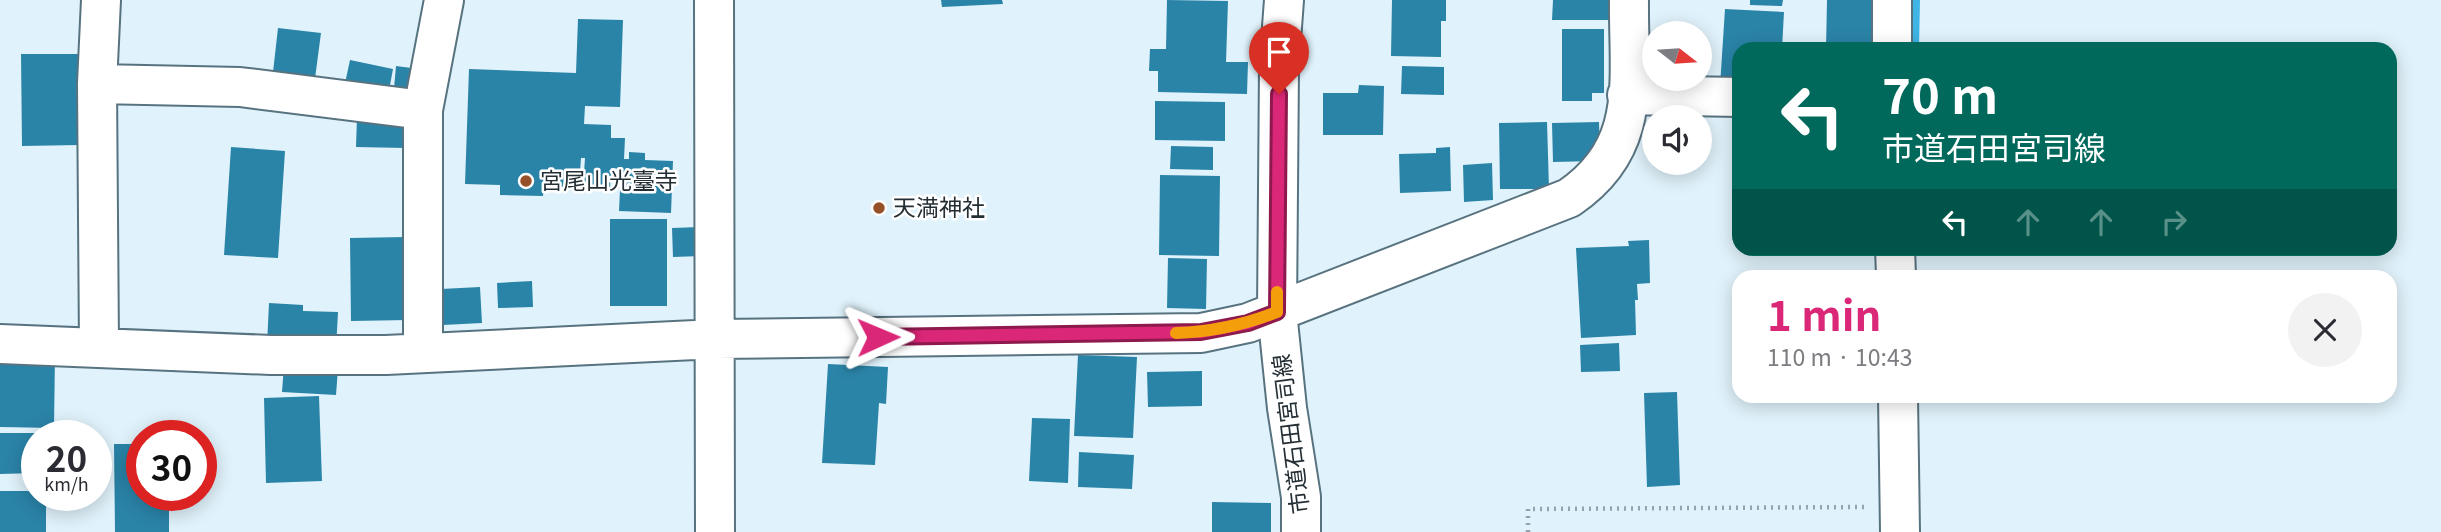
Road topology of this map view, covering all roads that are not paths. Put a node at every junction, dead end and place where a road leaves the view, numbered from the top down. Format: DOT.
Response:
graph roads {
  1 [pos="101,0"];
  2 [pos="444,0"];
  3 [pos="714,0"];
  4 [pos="1284,0"];
  5 [pos="1629,0"];
  6 [pos="1892,0"];
  7 [pos="1892,42"];
  8 [pos="97,84"];
  9 [pos="1628,94"];
  10 [pos="1732,97"];
  11 [pos="423,110"];
  12 [pos="1277,312"];
  13 [pos="716,339"];
  14 [pos="0,344"];
  15 [pos="99,347"];
  16 [pos="423,353"];
  17 [pos="1898,403"];
  18 [pos="1900,519"];
  19 [pos="716,532"];
  20 [pos="1301,532"];
  1 -- 8 [label="street"];
  2 -- 11 [label="street"];
  3 -- 13 [label="street"];
  4 -- 12 [label="street, 市道石田宮司線"];
  5 -- 9 [label="street"];
  6 -- 7 [label="street"];
  8 -- 11 [label="street"];
  8 -- 15 [label="street"];
  9 -- 10 [label="street"];
  9 -- 12 [label="street"];
  11 -- 16 [label="street"];
  12 -- 13 [label="street"];
  12 -- 20 [label="street, 市道石田宮司線"];
  13 -- 16 [label="street"];
  13 -- 19 [label="street"];
  14 -- 15 [label="street"];
  15 -- 16 [label="street"];
  17 -- 18 [label="street"];
}
